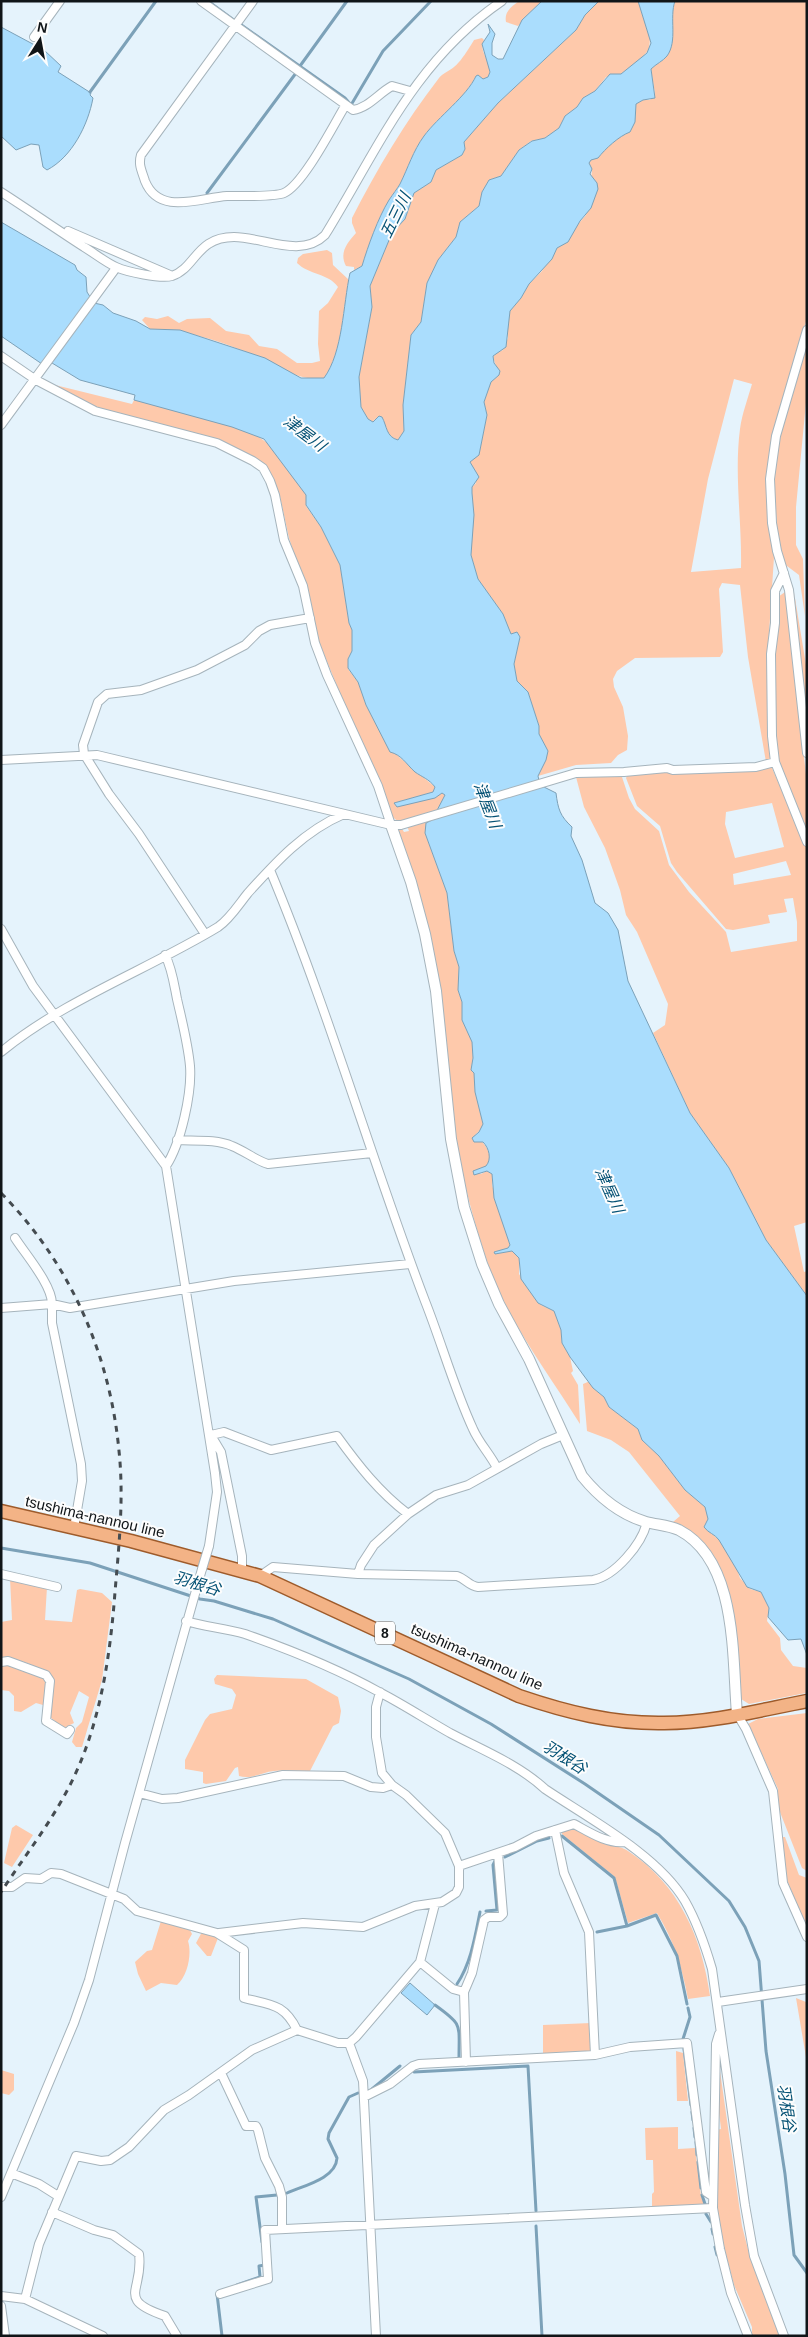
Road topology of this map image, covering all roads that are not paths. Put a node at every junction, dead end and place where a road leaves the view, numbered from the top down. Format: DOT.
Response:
graph roads {
  1 [pos="60,1"];
  2 [pos="201,1"];
  3 [pos="253,1"];
  4 [pos="502,1"];
  5 [pos="235,26"];
  6 [pos="34,37"];
  7 [pos="410,91"];
  8 [pos="345,106"];
  9 [pos="1,192"];
  10 [pos="23,207"];
  11 [pos="116,268"];
  12 [pos="172,276"];
  13 [pos="807,330"];
  14 [pos="1,356"];
  15 [pos="36,380"];
  16 [pos="1,425"];
  17 [pos="784,573"];
  18 [pos="310,618"];
  19 [pos="807,753"];
  20 [pos="84,754"];
  21 [pos="1,760"];
  22 [pos="775,762"];
  23 [pos="344,814"];
  24 [pos="396,825"];
  25 [pos="807,842"];
  26 [pos="270,870"];
  27 [pos="1,928"];
  28 [pos="205,934"];
  29 [pos="165,955"];
  30 [pos="55,1016"];
  31 [pos="1,1052"];
  32 [pos="177,1140"];
  33 [pos="372,1153"];
  34 [pos="166,1166"];
  35 [pos="15,1238"];
  36 [pos="410,1264"];
  37 [pos="184,1288"];
  38 [pos="52,1304"];
  39 [pos="1,1308"];
  40 [pos="211,1435"];
  41 [pos="563,1435"];
  42 [pos="497,1468"];
  43 [pos="1,1512"];
  44 [pos="408,1514"];
  45 [pos="647,1522"];
  46 [pos="74,1528"];
  47 [pos="242,1570"];
  48 [pos="1,1574"];
  49 [pos="358,1574"];
  50 [pos="260,1576"];
  51 [pos="57,1586"];
  52 [pos="187,1617"];
  53 [pos="1,1662"];
  54 [pos="380,1692"];
  55 [pos="807,1701"];
  56 [pos="737,1714"];
  57 [pos="70,1730"];
  58 [pos="392,1785"];
  59 [pos="139,1793"];
  60 [pos="555,1830"];
  61 [pos="624,1842"];
  62 [pos="498,1853"];
  63 [pos="459,1866"];
  64 [pos="1,1887"];
  65 [pos="112,1894"];
  66 [pos="435,1904"];
  67 [pos="217,1933"];
  68 [pos="807,1937"];
  69 [pos="420,1962"];
  70 [pos="807,1989"];
  71 [pos="464,1992"];
  72 [pos="718,2002"];
  73 [pos="297,2030"];
  74 [pos="720,2030"];
  75 [pos="349,2044"];
  76 [pos="595,2055"];
  77 [pos="466,2062"];
  78 [pos="221,2072"];
  79 [pos="364,2097"];
  80 [pos="11,2173"];
  81 [pos="58,2196"];
  82 [pos="712,2196"];
  83 [pos="1,2197"];
  84 [pos="713,2208"];
  85 [pos="52,2212"];
  86 [pos="371,2225"];
  87 [pos="282,2229"];
  88 [pos="220,2294"];
  89 [pos="1,2296"];
  90 [pos="24,2299"];
  91 [pos="1,2306"];
  92 [pos="5,2336"];
  93 [pos="103,2336"];
  94 [pos="177,2336"];
  95 [pos="376,2336"];
  96 [pos="748,2336"];
  97 [pos="784,2336"];
  1 -- 6 [label="street"];
  2 -- 5 [label="street"];
  3 -- 5 [label="street"];
  4 -- 7 [label="street"];
  5 -- 8 [label="street"];
  5 -- 8 [label="street"];
  7 -- 8 [label="street"];
  7 -- 12 [label="street"];
  9 -- 10 [label="street"];
  10 -- 11 [label="street"];
  10 -- 12 [label="street"];
  11 -- 12 [label="street"];
  11 -- 15 [label="street"];
  13 -- 17 [label="street"];
  14 -- 15 [label="street"];
  15 -- 16 [label="street"];
  15 -- 18 [label="street"];
  17 -- 19 [label="street"];
  17 -- 22 [label="street"];
  18 -- 20 [label="street"];
  18 -- 24 [label="street"];
  20 -- 21 [label="street"];
  20 -- 23 [label="street"];
  20 -- 28 [label="street"];
  22 -- 24 [label="street"];
  22 -- 25 [label="street"];
  23 -- 24 [label="street"];
  23 -- 26 [label="street"];
  24 -- 41 [label="street"];
  26 -- 28 [label="street"];
  26 -- 33 [label="street"];
  27 -- 30 [label="street"];
  28 -- 29 [label="street"];
  29 -- 30 [label="street"];
  29 -- 32 [label="street"];
  30 -- 31 [label="street"];
  30 -- 34 [label="street"];
  32 -- 33 [label="street"];
  32 -- 34 [label="street"];
  33 -- 36 [label="street"];
  34 -- 37 [label="street"];
  35 -- 38 [label="street"];
  36 -- 37 [label="street"];
  36 -- 42 [label="street"];
  37 -- 38 [label="street"];
  37 -- 40 [label="street"];
  38 -- 39 [label="street"];
  38 -- 46 [label="street"];
  40 -- 44 [label="street"];
  40 -- 47 [label="street"];
  40 -- 52 [label="street, bridge"];
  41 -- 42 [label="street"];
  41 -- 45 [label="street"];
  42 -- 44 [label="street"];
  43 -- 46 [label="main road, tsushima-nannou line / 8"];
  44 -- 49 [label="street"];
  45 -- 49 [label="street"];
  45 -- 56 [label="street"];
  46 -- 47 [label="main road, tsushima-nannou line / 8"];
  47 -- 50 [label="main road, tsushima-nannou line / 8"];
  48 -- 51 [label="street"];
  49 -- 50 [label="street"];
  50 -- 56 [label="main road, tsushima-nannou line / 8"];
  52 -- 54 [label="street"];
  52 -- 59 [label="street"];
  53 -- 57 [label="street"];
  54 -- 58 [label="street"];
  54 -- 61 [label="street"];
  55 -- 56 [label="main road, tsushima-nannou line / 8"];
  56 -- 68 [label="street"];
  58 -- 59 [label="street"];
  58 -- 63 [label="street"];
  59 -- 65 [label="street"];
  60 -- 61 [label="street"];
  60 -- 62 [label="street"];
  60 -- 76 [label="street"];
  61 -- 72 [label="street"];
  62 -- 63 [label="street"];
  62 -- 71 [label="street"];
  63 -- 66 [label="street"];
  64 -- 65 [label="street"];
  65 -- 67 [label="street"];
  65 -- 80 [label="street"];
  66 -- 67 [label="street"];
  66 -- 69 [label="street"];
  67 -- 73 [label="street"];
  69 -- 71 [label="street"];
  69 -- 75 [label="street"];
  70 -- 72 [label="street"];
  71 -- 77 [label="street"];
  72 -- 74 [label="street"];
  73 -- 75 [label="street"];
  73 -- 78 [label="street"];
  74 -- 82 [label="street"];
  74 -- 97 [label="street"];
  75 -- 79 [label="street"];
  76 -- 77 [label="street"];
  76 -- 82 [label="street"];
  77 -- 79 [label="street"];
  78 -- 81 [label="street"];
  78 -- 87 [label="street"];
  79 -- 86 [label="street"];
  80 -- 81 [label="street"];
  80 -- 83 [label="street"];
  81 -- 85 [label="street"];
  82 -- 84 [label="street"];
  84 -- 86 [label="street"];
  84 -- 96 [label="street"];
  85 -- 90 [label="street"];
  85 -- 94 [label="street"];
  86 -- 87 [label="street"];
  86 -- 95 [label="street"];
  87 -- 88 [label="street"];
  89 -- 90 [label="street"];
  90 -- 93 [label="street"];
  91 -- 92 [label="street"];
}
